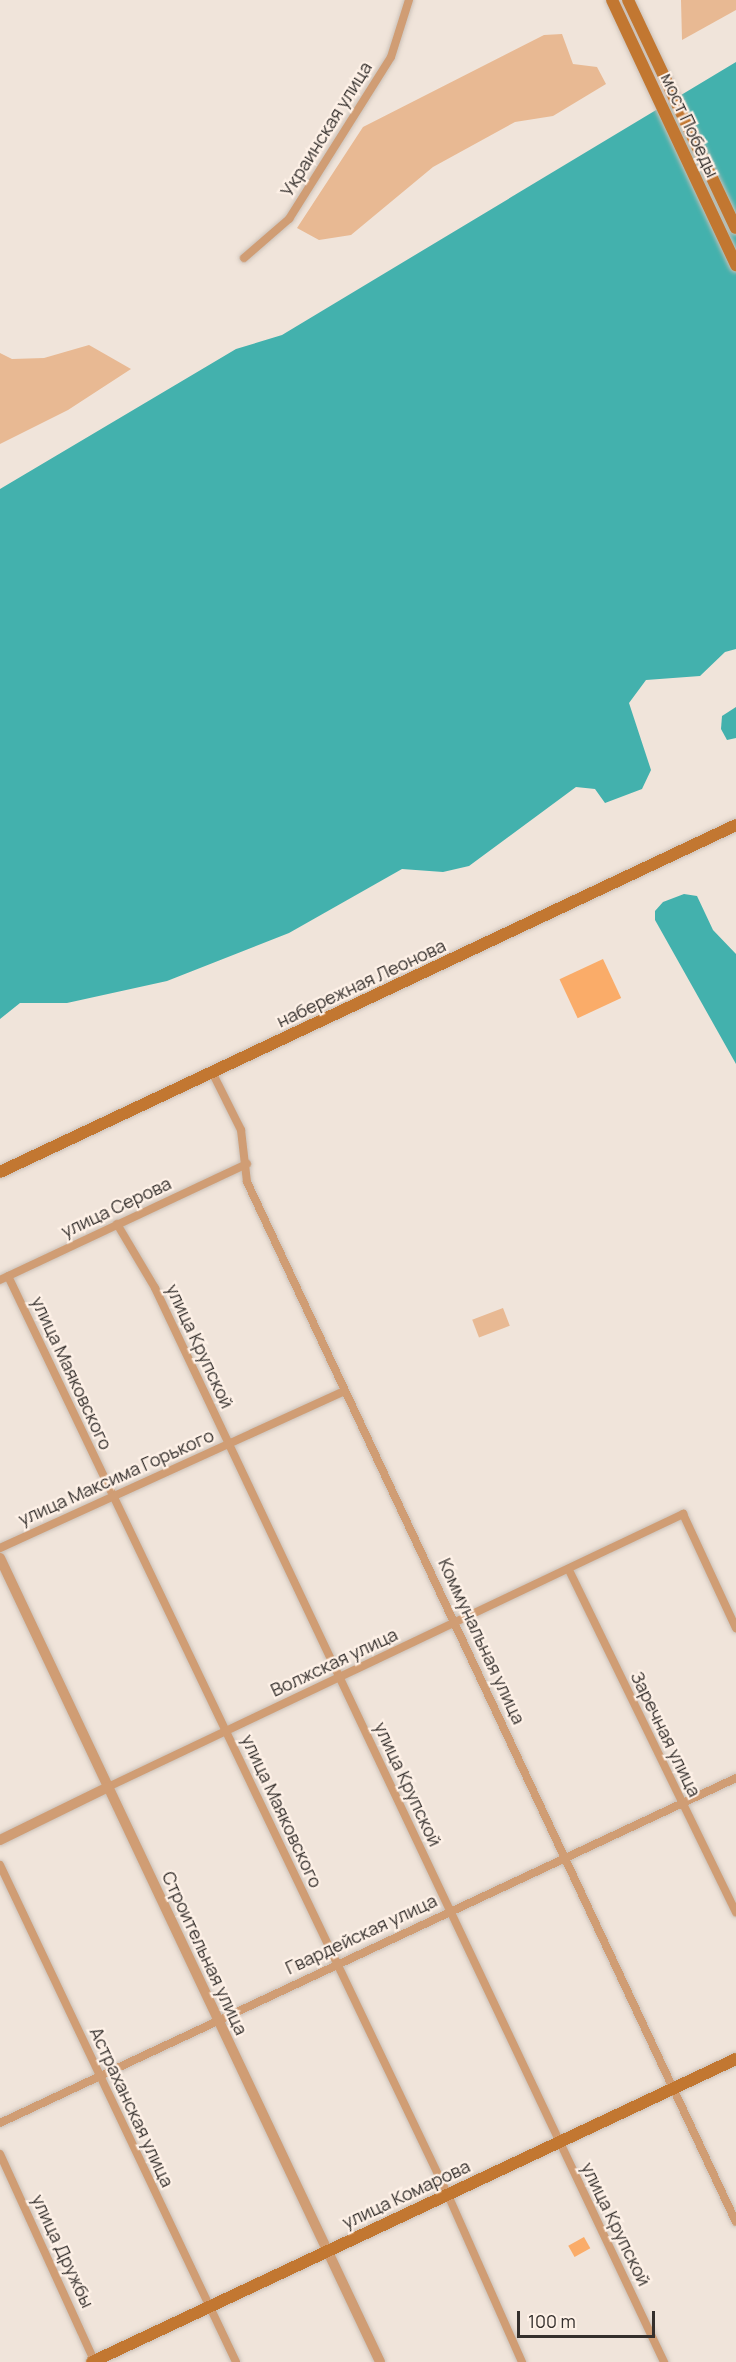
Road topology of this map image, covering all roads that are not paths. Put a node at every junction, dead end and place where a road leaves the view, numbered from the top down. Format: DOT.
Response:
graph roads {
  1 [pos="409,0"];
  2 [pos="612,0"];
  3 [pos="628,0"];
  4 [pos="736,228"];
  5 [pos="244,258"];
  6 [pos="736,265"];
  7 [pos="736,825"];
  8 [pos="212,1072"];
  9 [pos="247,1164"];
  10 [pos="0,1172"];
  11 [pos="117,1224"];
  12 [pos="4,1278"];
  13 [pos="344,1391"];
  14 [pos="228,1445"];
  15 [pos="113,1497"];
  16 [pos="0,1548"];
  17 [pos="0,1558"];
  18 [pos="569,1570"];
  19 [pos="456,1622"];
  20 [pos="736,1628"];
  21 [pos="340,1678"];
  22 [pos="227,1731"];
  23 [pos="736,1778"];
  24 [pos="108,1787"];
  25 [pos="681,1803"];
  26 [pos="0,1840"];
  27 [pos="564,1857"];
  28 [pos="0,1865"];
  29 [pos="450,1911"];
  30 [pos="736,1912"];
  31 [pos="335,1964"];
  32 [pos="219,2020"];
  33 [pos="736,2059"];
  34 [pos="100,2077"];
  35 [pos="675,2089"];
  36 [pos="0,2123"];
  37 [pos="559,2142"];
  38 [pos="0,2154"];
  39 [pos="448,2195"];
  40 [pos="736,2222"];
  41 [pos="326,2251"];
  42 [pos="210,2307"];
  43 [pos="94,2362"];
  44 [pos="236,2362"];
  45 [pos="380,2362"];
  46 [pos="522,2362"];
  47 [pos="664,2362"];
  1 -- 5 [label="street, Украинская улица"];
  2 -- 6 [label="main road, мост Победы"];
  3 -- 4 [label="main road"];
  7 -- 8 [label="main road, набережная Леонова"];
  8 -- 9 [label="street, Коммунальная улица"];
  8 -- 10 [label="main road, набережная Леонова"];
  9 -- 11 [label="street, улица Серова"];
  9 -- 13 [label="street, Коммунальная улица"];
  11 -- 12 [label="street, улица Серова"];
  11 -- 14 [label="street, улица Крупской"];
  12 -- 15 [label="street, улица Маяковского"];
  13 -- 14 [label="street, улица Максима Горького"];
  13 -- 19 [label="street, Коммунальная улица"];
  14 -- 15 [label="street, улица Максима Горького"];
  14 -- 21 [label="street, улица Крупской"];
  15 -- 16 [label="street, улица Максима Горького"];
  15 -- 22 [label="street, улица Маяковского"];
  17 -- 24 [label="street, Строительная улица"];
  18 -- 19 [label="street, Волжская улица"];
  18 -- 20 [label="street, Волжская улица"];
  18 -- 25 [label="street, Заречная улица"];
  19 -- 21 [label="street, Волжская улица"];
  19 -- 27 [label="street, Коммунальная улица"];
  21 -- 22 [label="street, Волжская улица"];
  21 -- 29 [label="street, улица Крупской"];
  22 -- 24 [label="street, Волжская улица"];
  22 -- 31 [label="street, улица Маяковского"];
  23 -- 25 [label="street, Гвардейская улица"];
  24 -- 26 [label="street, Волжская улица"];
  24 -- 32 [label="street, Строительная улица"];
  25 -- 27 [label="street, Гвардейская улица"];
  25 -- 30 [label="street, Заречная улица"];
  27 -- 29 [label="street, Гвардейская улица"];
  27 -- 35 [label="street, Коммунальная улица"];
  28 -- 34 [label="street, Астраханская улица"];
  29 -- 31 [label="street, Гвардейская улица"];
  29 -- 37 [label="street, улица Крупской"];
  31 -- 32 [label="street, Гвардейская улица"];
  31 -- 39 [label="street, улица Маяковского"];
  32 -- 34 [label="street, Гвардейская улица"];
  32 -- 41 [label="street, Строительная улица"];
  33 -- 35 [label="main road, улица Комарова"];
  34 -- 36 [label="street, Гвардейская улица"];
  34 -- 42 [label="street, Астраханская улица"];
  35 -- 37 [label="main road, улица Комарова"];
  35 -- 40 [label="street, Коммунальная улица"];
  37 -- 39 [label="main road, улица Комарова"];
  37 -- 47 [label="street, улица Крупской"];
  38 -- 43 [label="street, улица Дружбы"];
  39 -- 41 [label="main road, улица Комарова"];
  39 -- 46 [label="street, улица Маяковского"];
  41 -- 42 [label="main road, улица Комарова"];
  41 -- 45 [label="street, Строительная улица"];
  42 -- 43 [label="main road, улица Комарова"];
  42 -- 44 [label="street, Астраханская улица"];
}
